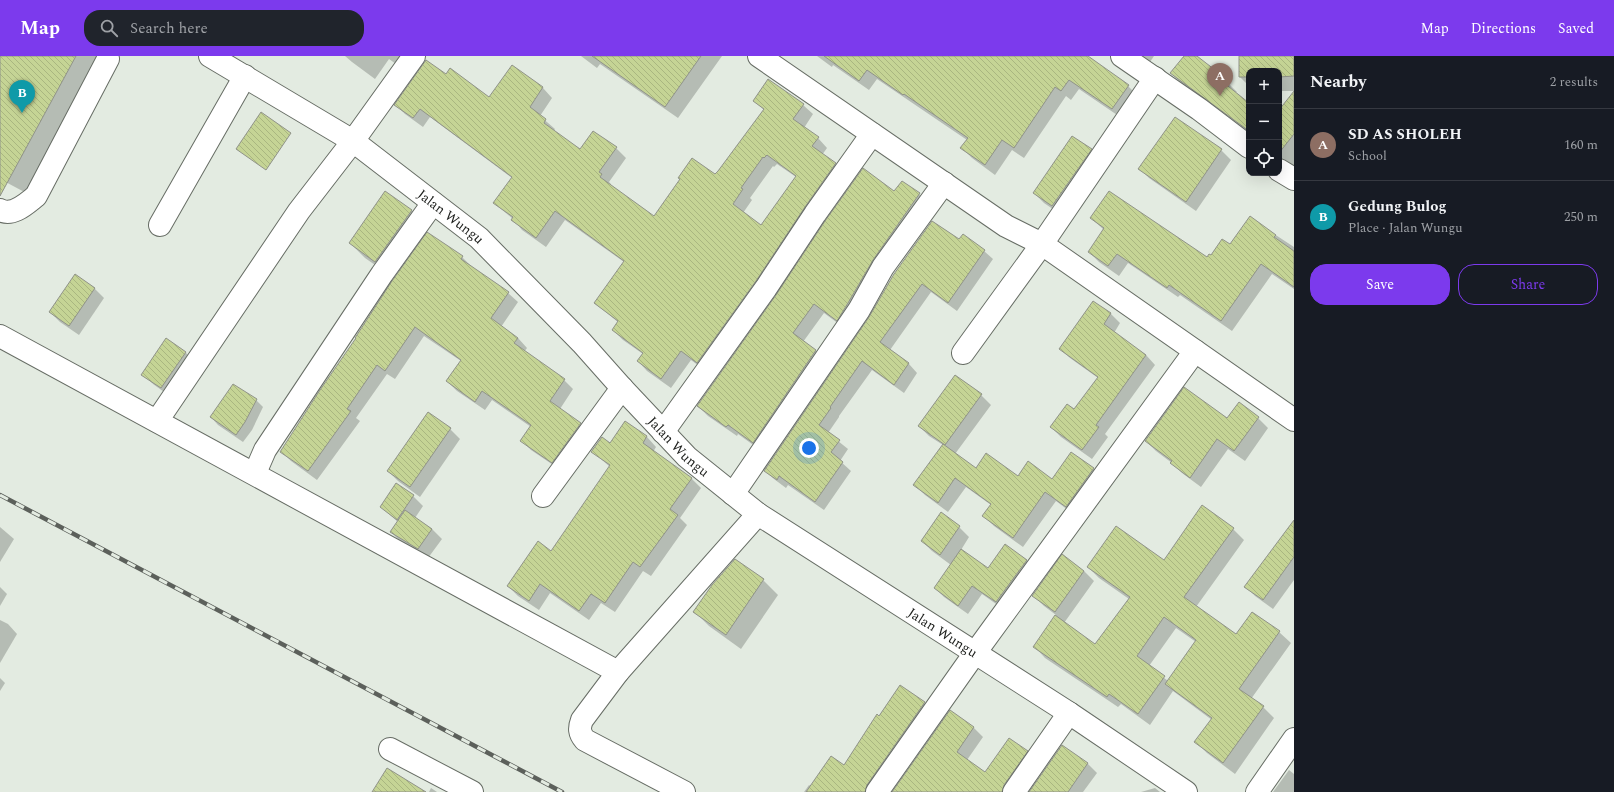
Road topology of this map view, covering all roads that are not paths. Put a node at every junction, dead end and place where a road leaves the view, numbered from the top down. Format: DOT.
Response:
graph roads {
  1 [pos="210,56"];
  2 [pos="414,56"];
  3 [pos="759,56"];
  4 [pos="1122,56"];
  5 [pos="108,58"];
  6 [pos="245,76"];
  7 [pos="1155,78"];
  8 [pos="872,134"];
  9 [pos="353,141"];
  10 [pos="1246,145"];
  11 [pos="1282,172"];
  12 [pos="1294,179"];
  13 [pos="944,184"];
  14 [pos="433,203"];
  15 [pos="0,210"];
  16 [pos="160,225"];
  17 [pos="1042,244"];
  18 [pos="0,336"];
  19 [pos="1195,351"];
  20 [pos="963,353"];
  21 [pos="622,388"];
  22 [pos="1294,420"];
  23 [pos="157,421"];
  24 [pos="663,432"];
  25 [pos="255,473"];
  26 [pos="733,494"];
  27 [pos="543,496"];
  28 [pos="758,514"];
  29 [pos="975,653"];
  30 [pos="618,672"];
  31 [pos="1070,713"];
  32 [pos="1294,739"];
  33 [pos="390,749"];
  34 [pos="472,792"];
  35 [pos="684,792"];
  36 [pos="877,792"];
  37 [pos="1014,792"];
  38 [pos="1186,792"];
  39 [pos="1257,792"];
  1 -- 6 [label="street, Jalan Wungu"];
  2 -- 9 [label="street"];
  3 -- 8 [label="street"];
  4 -- 7 [label="street"];
  5 -- 15 [label="street"];
  6 -- 9 [label="street, Jalan Wungu"];
  6 -- 16 [label="street"];
  7 -- 10 [label="street"];
  7 -- 17 [label="street"];
  8 -- 13 [label="street"];
  8 -- 24 [label="street"];
  9 -- 14 [label="street, Jalan Wungu"];
  9 -- 23 [label="street"];
  11 -- 12 [label="street"];
  13 -- 17 [label="street"];
  13 -- 26 [label="street"];
  14 -- 21 [label="street, Jalan Wungu"];
  14 -- 25 [label="street"];
  17 -- 19 [label="street"];
  17 -- 20 [label="street"];
  18 -- 23 [label="street"];
  19 -- 22 [label="street"];
  19 -- 29 [label="street"];
  21 -- 24 [label="street, Jalan Wungu"];
  21 -- 27 [label="street"];
  23 -- 25 [label="street"];
  24 -- 26 [label="street, Jalan Wungu"];
  25 -- 30 [label="street"];
  26 -- 28 [label="street, Jalan Wungu"];
  28 -- 29 [label="street, Jalan Wungu"];
  28 -- 30 [label="street"];
  29 -- 31 [label="street, Jalan Wungu"];
  29 -- 36 [label="street"];
  30 -- 35 [label="street"];
  31 -- 37 [label="street"];
  31 -- 38 [label="street, Jalan Wungu"];
  32 -- 39 [label="street"];
  33 -- 34 [label="street"];
}
